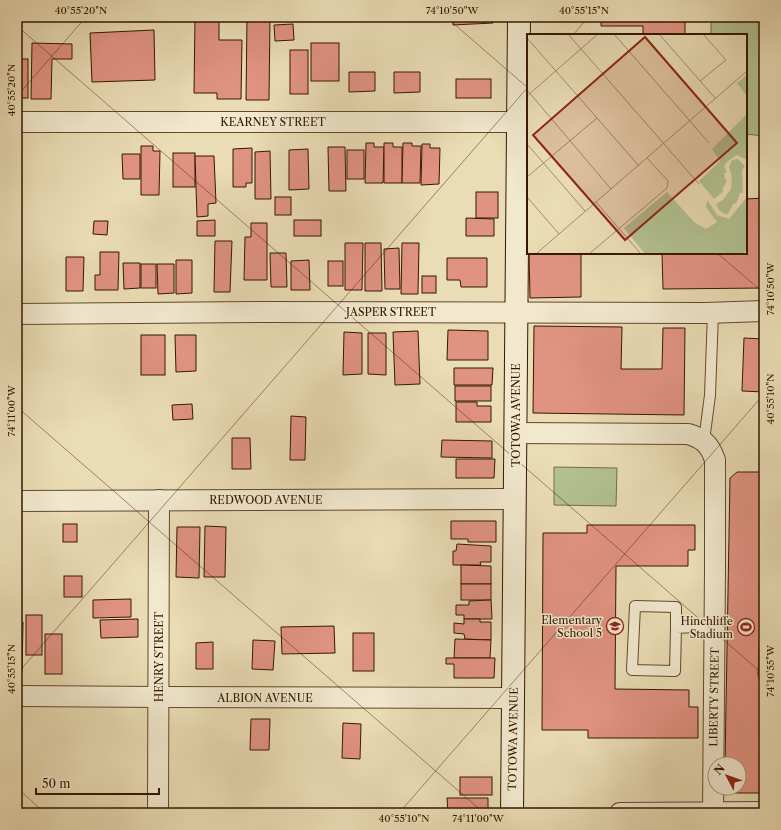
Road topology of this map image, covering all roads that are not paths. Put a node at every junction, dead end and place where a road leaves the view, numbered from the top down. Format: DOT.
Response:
graph roads {
  1 [pos="519,17"];
  2 [pos="17,122"];
  3 [pos="523,122"];
  4 [pos="764,312"];
  5 [pos="517,313"];
  6 [pos="713,313"];
  7 [pos="17,314"];
  8 [pos="516,433"];
  9 [pos="704,441"];
  10 [pos="515,499"];
  11 [pos="159,500"];
  12 [pos="17,501"];
  13 [pos="715,626"];
  14 [pos="676,628"];
  15 [pos="17,696"];
  16 [pos="159,697"];
  17 [pos="513,698"];
  18 [pos="764,812"];
  19 [pos="158,813"];
  20 [pos="512,813"];
  21 [pos="620,813"];
  22 [pos="713,813"];
  1 -- 3 [label="street, TOTOWA AVENUE"];
  2 -- 3 [label="street, KEARNEY STREET"];
  3 -- 5 [label="street, TOTOWA AVENUE"];
  4 -- 6 [label="street, JASPER STREET"];
  5 -- 6 [label="street, JASPER STREET"];
  5 -- 7 [label="street, JASPER STREET"];
  5 -- 8 [label="street, TOTOWA AVENUE"];
  6 -- 9 [label="lane"];
  8 -- 9 [label="street"];
  8 -- 10 [label="street, TOTOWA AVENUE"];
  9 -- 13 [label="street, LIBERTY STREET"];
  10 -- 11 [label="street, REDWOOD AVENUE"];
  10 -- 17 [label="street, TOTOWA AVENUE"];
  11 -- 12 [label="street, REDWOOD AVENUE"];
  11 -- 16 [label="street, HENRY STREET"];
  13 -- 14 [label="lane"];
  13 -- 22 [label="street, LIBERTY STREET"];
  14 -- 14 [label="lane"];
  15 -- 16 [label="street, ALBION AVENUE"];
  16 -- 17 [label="street, ALBION AVENUE"];
  16 -- 19 [label="street, HENRY STREET"];
  17 -- 20 [label="street, TOTOWA AVENUE"];
  18 -- 22 [label="street"];
  21 -- 22 [label="street"];
}
